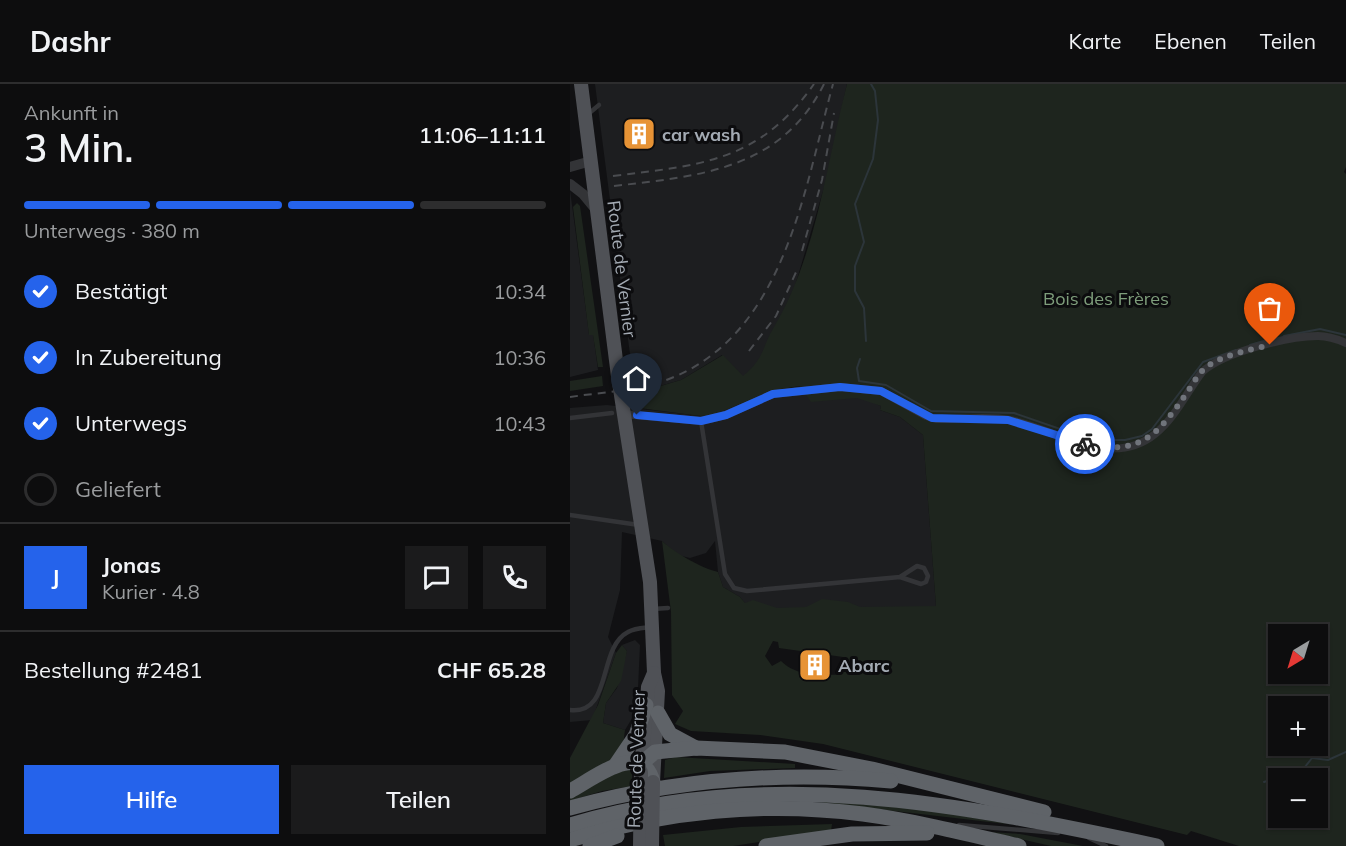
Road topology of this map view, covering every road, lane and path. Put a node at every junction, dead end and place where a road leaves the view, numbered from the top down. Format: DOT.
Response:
graph roads {
  1 [pos="581,84"];
  2 [pos="599,105"];
  3 [pos="585,116"];
  4 [pos="591,161"];
  5 [pos="570,167"];
  6 [pos="570,184"];
  7 [pos="597,211"];
  8 [pos="1346,342"];
  9 [pos="617,414"];
  10 [pos="570,418"];
  11 [pos="701,421"];
  12 [pos="570,515"];
  13 [pos="642,525"];
  14 [pos="900,577"];
  15 [pos="668,608"];
  16 [pos="652,609"];
  17 [pos="653,627"];
  18 [pos="652,709"];
  19 [pos="570,710"];
  20 [pos="696,748"];
  21 [pos="655,752"];
  22 [pos="615,766"];
  23 [pos="647,771"];
  24 [pos="959,789"];
  25 [pos="570,791"];
  26 [pos="570,808"];
  27 [pos="686,815"];
  28 [pos="1050,823"];
  29 [pos="924,824"];
  30 [pos="570,825"];
  31 [pos="1079,834"];
  32 [pos="976,836"];
  33 [pos="570,840"];
  34 [pos="1129,840"];
  35 [pos="590,846"];
  36 [pos="640,846"];
  37 [pos="652,846"];
  38 [pos="766,846"];
  39 [pos="1019,846"];
  40 [pos="1106,846"];
  41 [pos="1156,846"];
  42 [pos="1165,846"];
  1 -- 3 [label="main road, Route de Vernier"];
  2 -- 3 [label="lane"];
  3 -- 4 [label="main road, Route de Vernier"];
  4 -- 5 [label="street"];
  4 -- 7 [label="main road, Route de Vernier"];
  6 -- 7 [label="street"];
  7 -- 9 [label="main road, Route de Vernier"];
  8 -- 11 [label="street"];
  9 -- 10 [label="lane"];
  9 -- 11 [label="street"];
  9 -- 13 [label="main road, Route de Vernier"];
  11 -- 14 [label="lane"];
  12 -- 13 [label="lane"];
  13 -- 16 [label="main road, Route de Vernier"];
  14 -- 14 [label="lane"];
  15 -- 16 [label="lane"];
  16 -- 17 [label="main road, Route de Vernier"];
  17 -- 18 [label="main road, Route de Vernier"];
  17 -- 19 [label="lane"];
  18 -- 20 [label="highway"];
  18 -- 21 [label="main road, Route de Vernier"];
  18 -- 22 [label="highway"];
  18 -- 23 [label="main road, Route de Vernier"];
  20 -- 21 [label="highway"];
  20 -- 24 [label="highway"];
  21 -- 23 [label="highway"];
  22 -- 23 [label="highway"];
  22 -- 25 [label="highway"];
  23 -- 36 [label="main road, bridge"];
  23 -- 37 [label="main road, Route de Vernier, bridge"];
  24 -- 26 [label="highway"];
  24 -- 42 [label="highway"];
  27 -- 29 [label="highway"];
  27 -- 33 [label="highway"];
  27 -- 35 [label="highway"];
  28 -- 30 [label="highway"];
  28 -- 31 [label="lane"];
  28 -- 34 [label="highway"];
  29 -- 31 [label="lane"];
  29 -- 32 [label="highway"];
  31 -- 34 [label="lane"];
  31 -- 40 [label="lane"];
  32 -- 38 [label="highway"];
  32 -- 39 [label="highway"];
  34 -- 41 [label="highway"];
}
